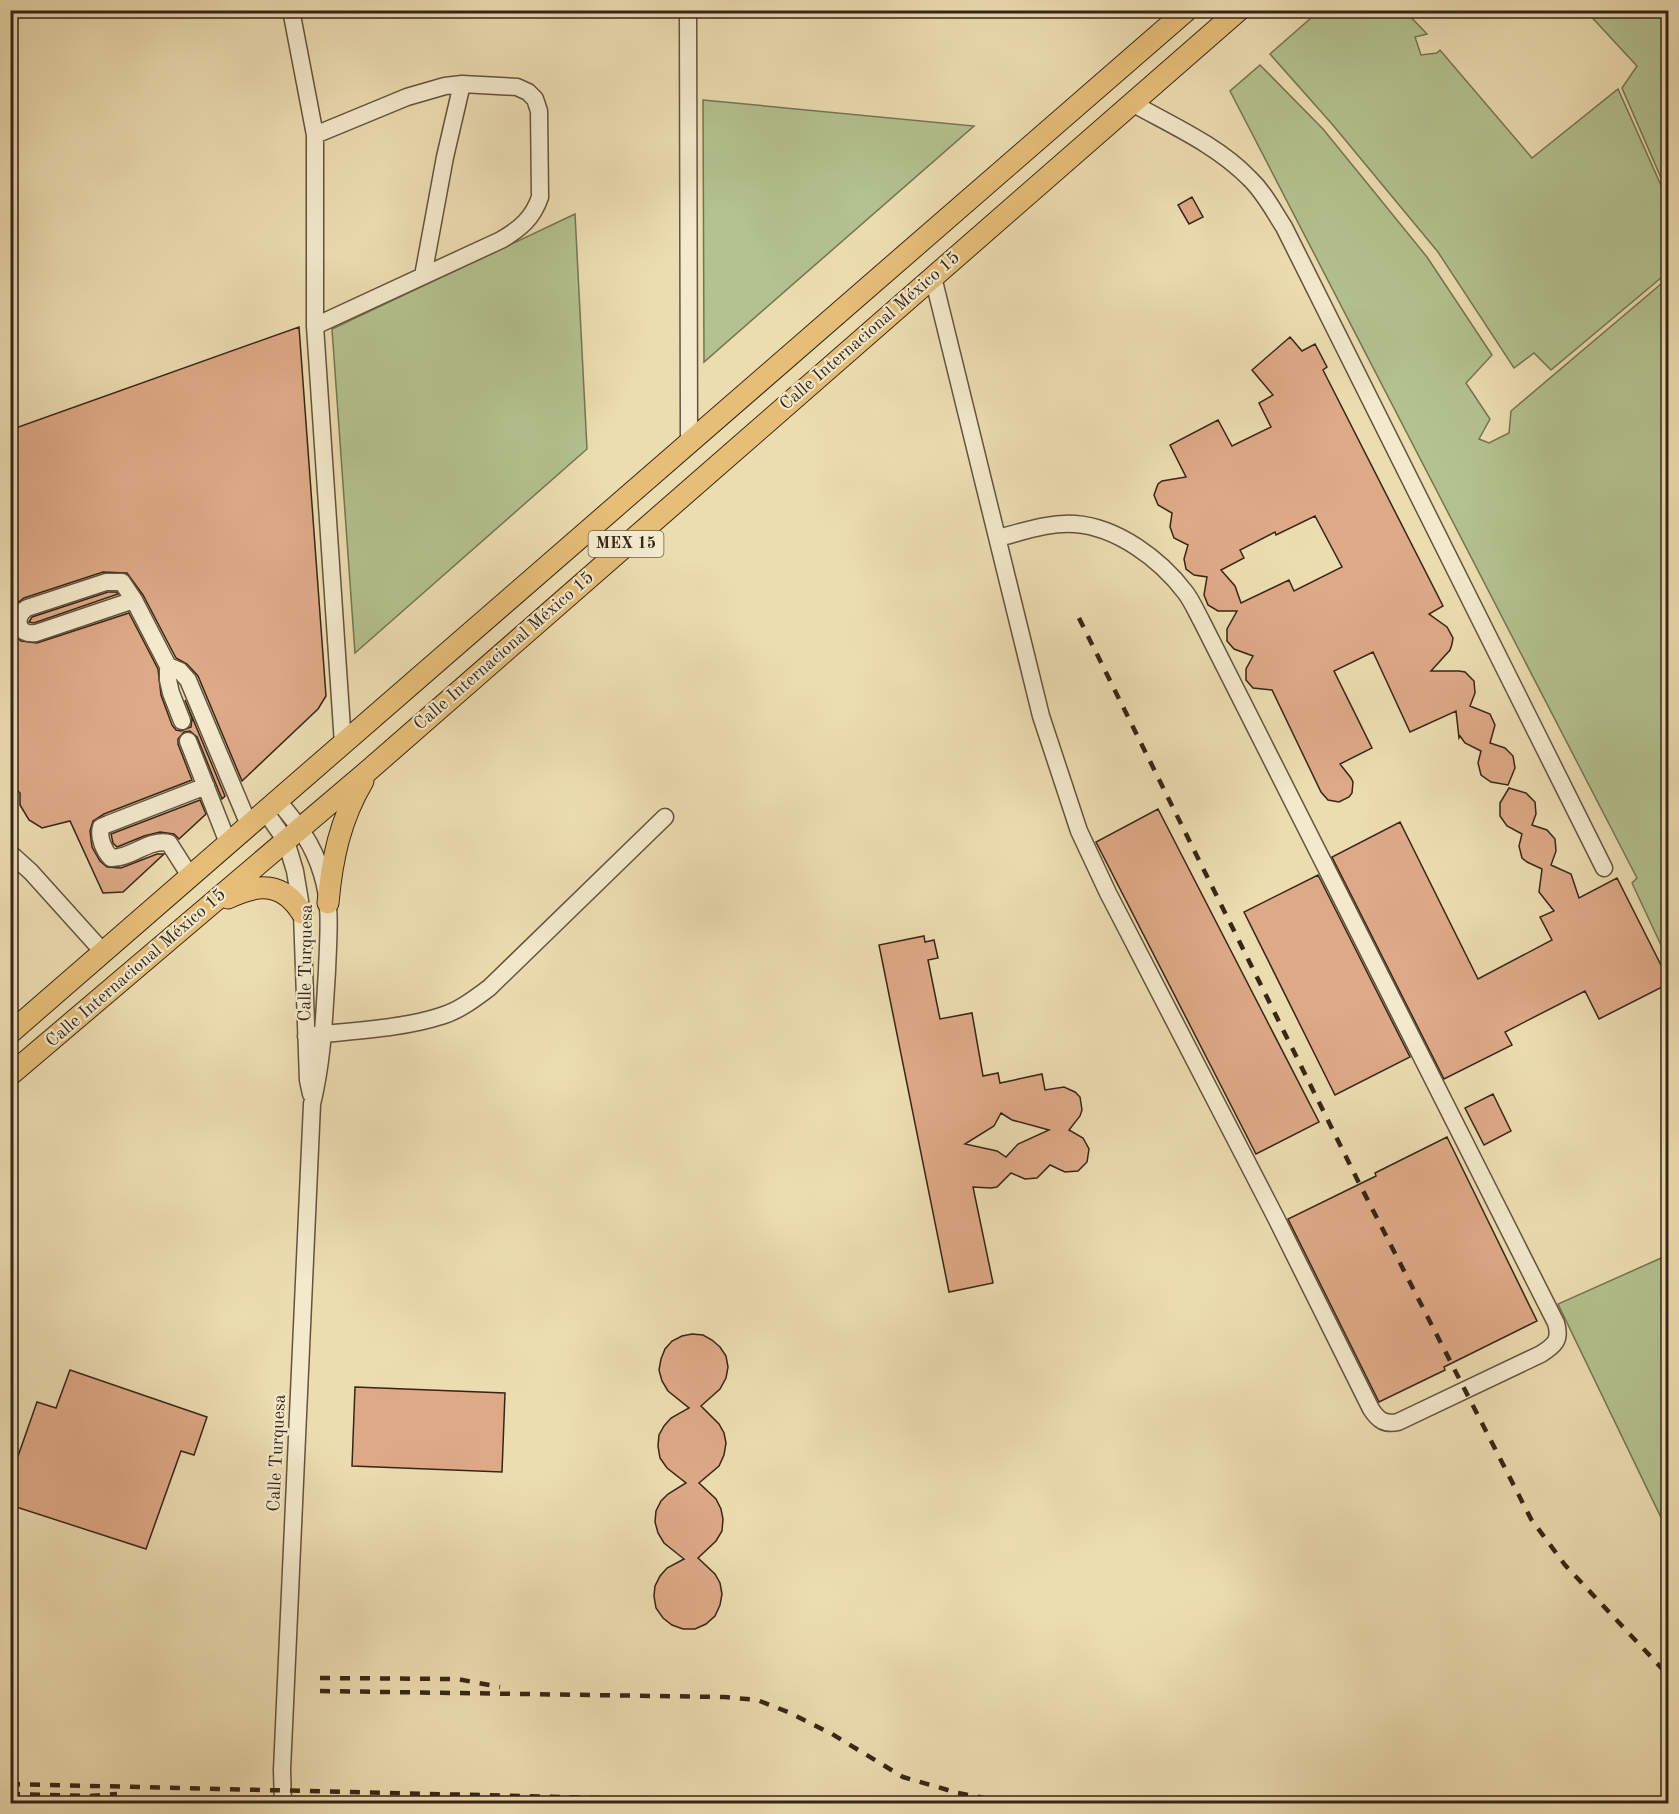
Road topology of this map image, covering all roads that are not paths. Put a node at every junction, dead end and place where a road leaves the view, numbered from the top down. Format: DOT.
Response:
graph roads {
  1 [pos="291,10"];
  2 [pos="688,10"];
  3 [pos="1187,10"];
  4 [pos="1239,10"];
  5 [pos="462,84"];
  6 [pos="1132,103"];
  7 [pos="315,135"];
  8 [pos="423,276"];
  9 [pos="933,277"];
  10 [pos="315,326"];
  11 [pos="689,443"];
  12 [pos="998,538"];
  13 [pos="134,600"];
  14 [pos="168,666"];
  15 [pos="182,721"];
  16 [pos="188,741"];
  17 [pos="343,744"];
  18 [pos="369,770"];
  19 [pos="206,786"];
  20 [pos="271,805"];
  21 [pos="665,817"];
  22 [pos="249,825"];
  23 [pos="293,834"];
  24 [pos="228,843"];
  25 [pos="10,853"];
  26 [pos="1604,868"];
  27 [pos="190,876"];
  28 [pos="328,903"];
  29 [pos="302,913"];
  30 [pos="199,914"];
  31 [pos="104,953"];
  32 [pos="10,1033"];
  33 [pos="324,1034"];
  34 [pos="306,1036"];
  35 [pos="10,1075"];
  36 [pos="312,1104"];
  37 [pos="283,1803"];
  1 -- 7 [label="street"];
  2 -- 11 [label="street"];
  3 -- 11 [label="main road, Calle Internacional México 15 / MEX 15"];
  4 -- 6 [label="main road, Calle Internacional México 15 / MEX 15"];
  5 -- 7 [label="street"];
  5 -- 8 [label="street"];
  5 -- 8 [label="street"];
  6 -- 9 [label="main road, Calle Internacional México 15 / MEX 15"];
  6 -- 26 [label="street"];
  7 -- 10 [label="street"];
  8 -- 10 [label="street"];
  9 -- 12 [label="street"];
  9 -- 18 [label="main road, Calle Internacional México 15 / MEX 15"];
  10 -- 17 [label="street"];
  11 -- 17 [label="main road, Calle Internacional México 15 / MEX 15"];
  12 -- 12 [label="street"];
  13 -- 13 [label="street"];
  13 -- 14 [label="street"];
  14 -- 15 [label="street"];
  14 -- 22 [label="street"];
  16 -- 19 [label="street"];
  17 -- 20 [label="main road, Calle Internacional México 15 / MEX 15"];
  18 -- 23 [label="main road, Calle Internacional México 15 / MEX 15"];
  18 -- 28 [label="main road"];
  19 -- 24 [label="street"];
  19 -- 27 [label="street"];
  20 -- 22 [label="main road, Calle Internacional México 15 / MEX 15"];
  20 -- 23 [label="street, Calle Turquesa"];
  21 -- 33 [label="street"];
  22 -- 24 [label="main road, Calle Internacional México 15 / MEX 15"];
  23 -- 28 [label="street, Calle Turquesa"];
  23 -- 29 [label="street, Calle Turquesa"];
  23 -- 30 [label="main road, Calle Internacional México 15 / MEX 15"];
  24 -- 27 [label="main road, Calle Internacional México 15 / MEX 15"];
  25 -- 31 [label="street"];
  27 -- 31 [label="main road, Calle Internacional México 15 / MEX 15"];
  28 -- 33 [label="street, Calle Turquesa"];
  29 -- 30 [label="main road"];
  29 -- 34 [label="street, Calle Turquesa"];
  30 -- 35 [label="main road, Calle Internacional México 15 / MEX 15"];
  31 -- 32 [label="main road, Calle Internacional México 15 / MEX 15"];
  33 -- 34 [label="street"];
  33 -- 36 [label="street, Calle Turquesa"];
  34 -- 36 [label="street, Calle Turquesa"];
  36 -- 37 [label="street, Calle Turquesa"];
}
